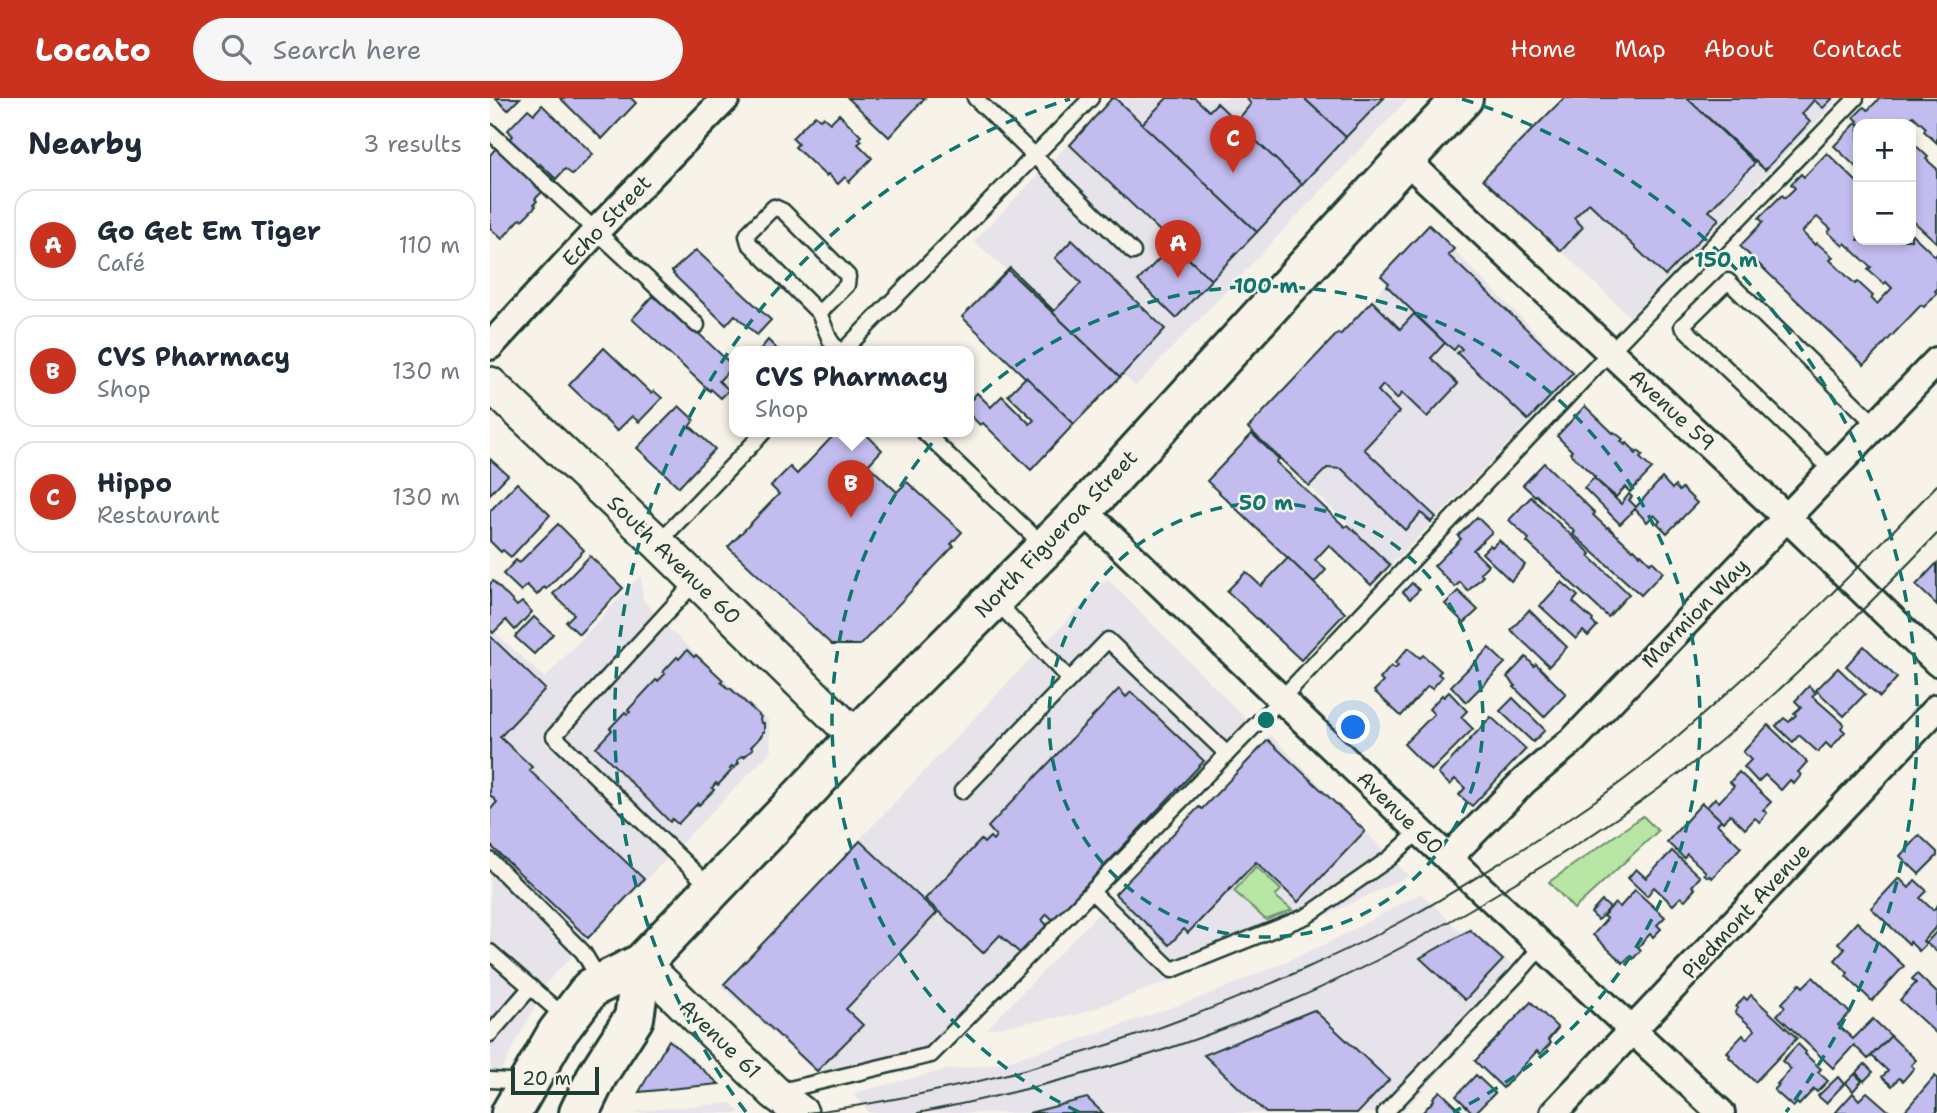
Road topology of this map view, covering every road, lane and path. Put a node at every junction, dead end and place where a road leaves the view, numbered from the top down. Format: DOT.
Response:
graph roads {
  1 [pos="726,98"];
  2 [pos="975,98"];
  3 [pos="1091,98"];
  4 [pos="1463,98"];
  5 [pos="1856,98"];
  6 [pos="490,132"];
  7 [pos="1034,156"];
  8 [pos="1405,159"];
  9 [pos="597,230"];
  10 [pos="1133,252"];
  11 [pos="819,313"];
  12 [pos="697,325"];
  13 [pos="490,346"];
  14 [pos="836,346"];
  15 [pos="847,346"];
  16 [pos="1610,352"];
  17 [pos="1937,361"];
  18 [pos="490,384"];
  19 [pos="1876,425"];
  20 [pos="759,437"];
  21 [pos="929,437"];
  22 [pos="1833,471"];
  23 [pos="1083,510"];
  24 [pos="1787,518"];
  25 [pos="658,543"];
  26 [pos="1045,547"];
  27 [pos="696,581"];
  28 [pos="993,599"];
  29 [pos="1937,662"];
  30 [pos="1069,679"];
  31 [pos="1281,699"];
  32 [pos="1937,708"];
  33 [pos="856,737"];
  34 [pos="1227,754"];
  35 [pos="962,790"];
  36 [pos="1419,831"];
  37 [pos="1448,859"];
  38 [pos="490,860"];
  39 [pos="712,889"];
  40 [pos="1091,891"];
  41 [pos="1542,946"];
  42 [pos="490,952"];
  43 [pos="642,963"];
  44 [pos="602,983"];
  45 [pos="531,987"];
  46 [pos="568,1019"];
  47 [pos="1633,1030"];
  48 [pos="490,1034"];
  49 [pos="490,1080"];
  50 [pos="774,1092"];
  51 [pos="519,1097"];
  52 [pos="579,1113"];
  53 [pos="801,1113"];
  54 [pos="1385,1113"];
  55 [pos="1554,1113"];
  56 [pos="1721,1113"];
  1 -- 9 [label="street, Echo Street"];
  2 -- 7 [label="lane"];
  3 -- 7 [label="lane"];
  4 -- 8 [label="main road, North Figueroa Street"];
  5 -- 16 [label="lane"];
  6 -- 9 [label="lane"];
  7 -- 10 [label="lane"];
  7 -- 15 [label="lane"];
  8 -- 16 [label="street, Avenue 59"];
  8 -- 23 [label="main road, North Figueroa Street"];
  9 -- 12 [label="lane"];
  9 -- 13 [label="street, Echo Street"];
  11 -- 11 [label="lane"];
  11 -- 14 [label="lane"];
  16 -- 24 [label="street, Avenue 59"];
  16 -- 31 [label="lane"];
  17 -- 19 [label="street, Marmion Way"];
  18 -- 25 [label="street, South Avenue 60"];
  19 -- 22 [label="street, Marmion Way"];
  19 -- 22 [label="lane"];
  20 -- 25 [label="lane"];
  21 -- 26 [label="lane"];
  22 -- 24 [label="street, Marmion Way"];
  23 -- 26 [label="main road, North Figueroa Street"];
  23 -- 31 [label="street, Avenue 60"];
  24 -- 29 [label="street, Avenue 59"];
  24 -- 37 [label="street, Marmion Way"];
  25 -- 27 [label="street, South Avenue 60"];
  26 -- 28 [label="main road, North Figueroa Street"];
  27 -- 33 [label="street, South Avenue 60"];
  27 -- 39 [label="lane"];
  28 -- 30 [label="lane"];
  28 -- 33 [label="main road, North Figueroa Street"];
  30 -- 34 [label="lane"];
  30 -- 35 [label="lane"];
  31 -- 34 [label="lane"];
  31 -- 36 [label="street, Avenue 60"];
  32 -- 47 [label="street, Piedmont Avenue"];
  33 -- 39 [label="main road, North Figueroa Street"];
  34 -- 40 [label="lane"];
  36 -- 37 [label="street, Avenue 60"];
  36 -- 40 [label="lane"];
  37 -- 41 [label="street, Avenue 60"];
  38 -- 44 [label="lane"];
  39 -- 43 [label="main road, North Figueroa Street"];
  40 -- 50 [label="lane"];
  41 -- 47 [label="street, Avenue 60"];
  41 -- 54 [label="lane"];
  42 -- 45 [label="lane"];
  43 -- 44 [label="main road, North Figueroa Street"];
  43 -- 50 [label="street, Avenue 61"];
  43 -- 52 [label="main road"];
  44 -- 46 [label="main road, North Figueroa Street"];
  45 -- 46 [label="lane"];
  45 -- 48 [label="lane"];
  46 -- 51 [label="main road, North Figueroa Street"];
  47 -- 55 [label="street, Piedmont Avenue"];
  47 -- 56 [label="street, Avenue 60"];
  49 -- 51 [label="lane"];
  50 -- 53 [label="street, Avenue 61"];
}
